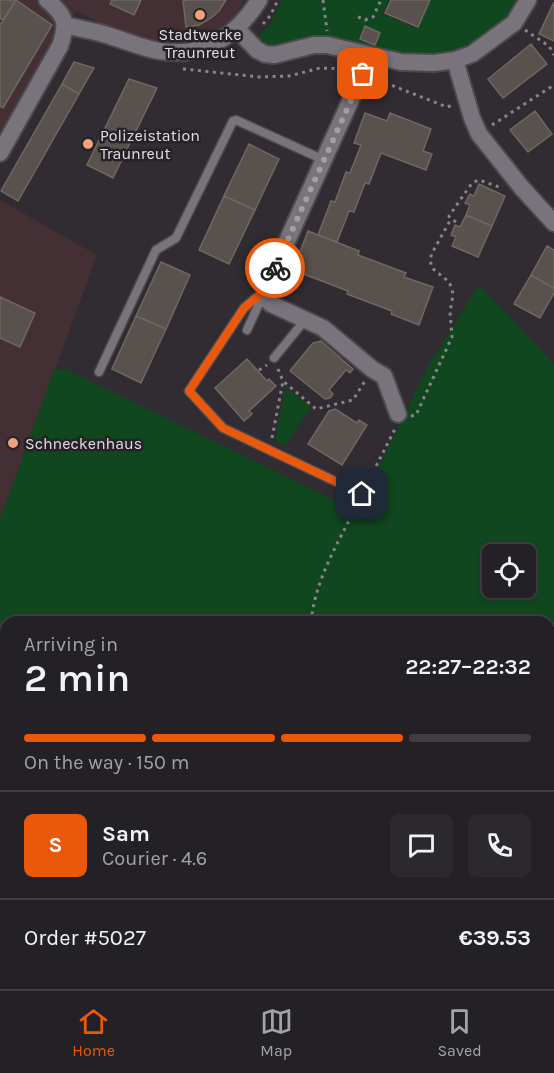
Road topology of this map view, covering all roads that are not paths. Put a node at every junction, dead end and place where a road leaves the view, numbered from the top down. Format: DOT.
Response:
graph roads {
  1 [pos="47,0"];
  2 [pos="259,0"];
  3 [pos="528,0"];
  4 [pos="65,25"];
  5 [pos="236,28"];
  6 [pos="371,55"];
  7 [pos="455,60"];
  8 [pos="0,153"];
  9 [pos="324,160"];
  10 [pos="554,223"];
  11 [pos="265,290"];
  12 [pos="305,320"];
  13 [pos="247,330"];
  14 [pos="274,358"];
  15 [pos="99,372"];
  16 [pos="398,414"];
  17 [pos="362,494"];
  1 -- 4 [label="street"];
  2 -- 5 [label="street"];
  3 -- 7 [label="street"];
  4 -- 5 [label="street"];
  4 -- 8 [label="street"];
  5 -- 6 [label="street"];
  6 -- 7 [label="street"];
  6 -- 9 [label="street"];
  7 -- 10 [label="street"];
  9 -- 11 [label="street"];
  9 -- 15 [label="lane"];
  11 -- 12 [label="street"];
  11 -- 13 [label="lane"];
  11 -- 17 [label="lane"];
  12 -- 14 [label="lane"];
  12 -- 16 [label="street"];
}
